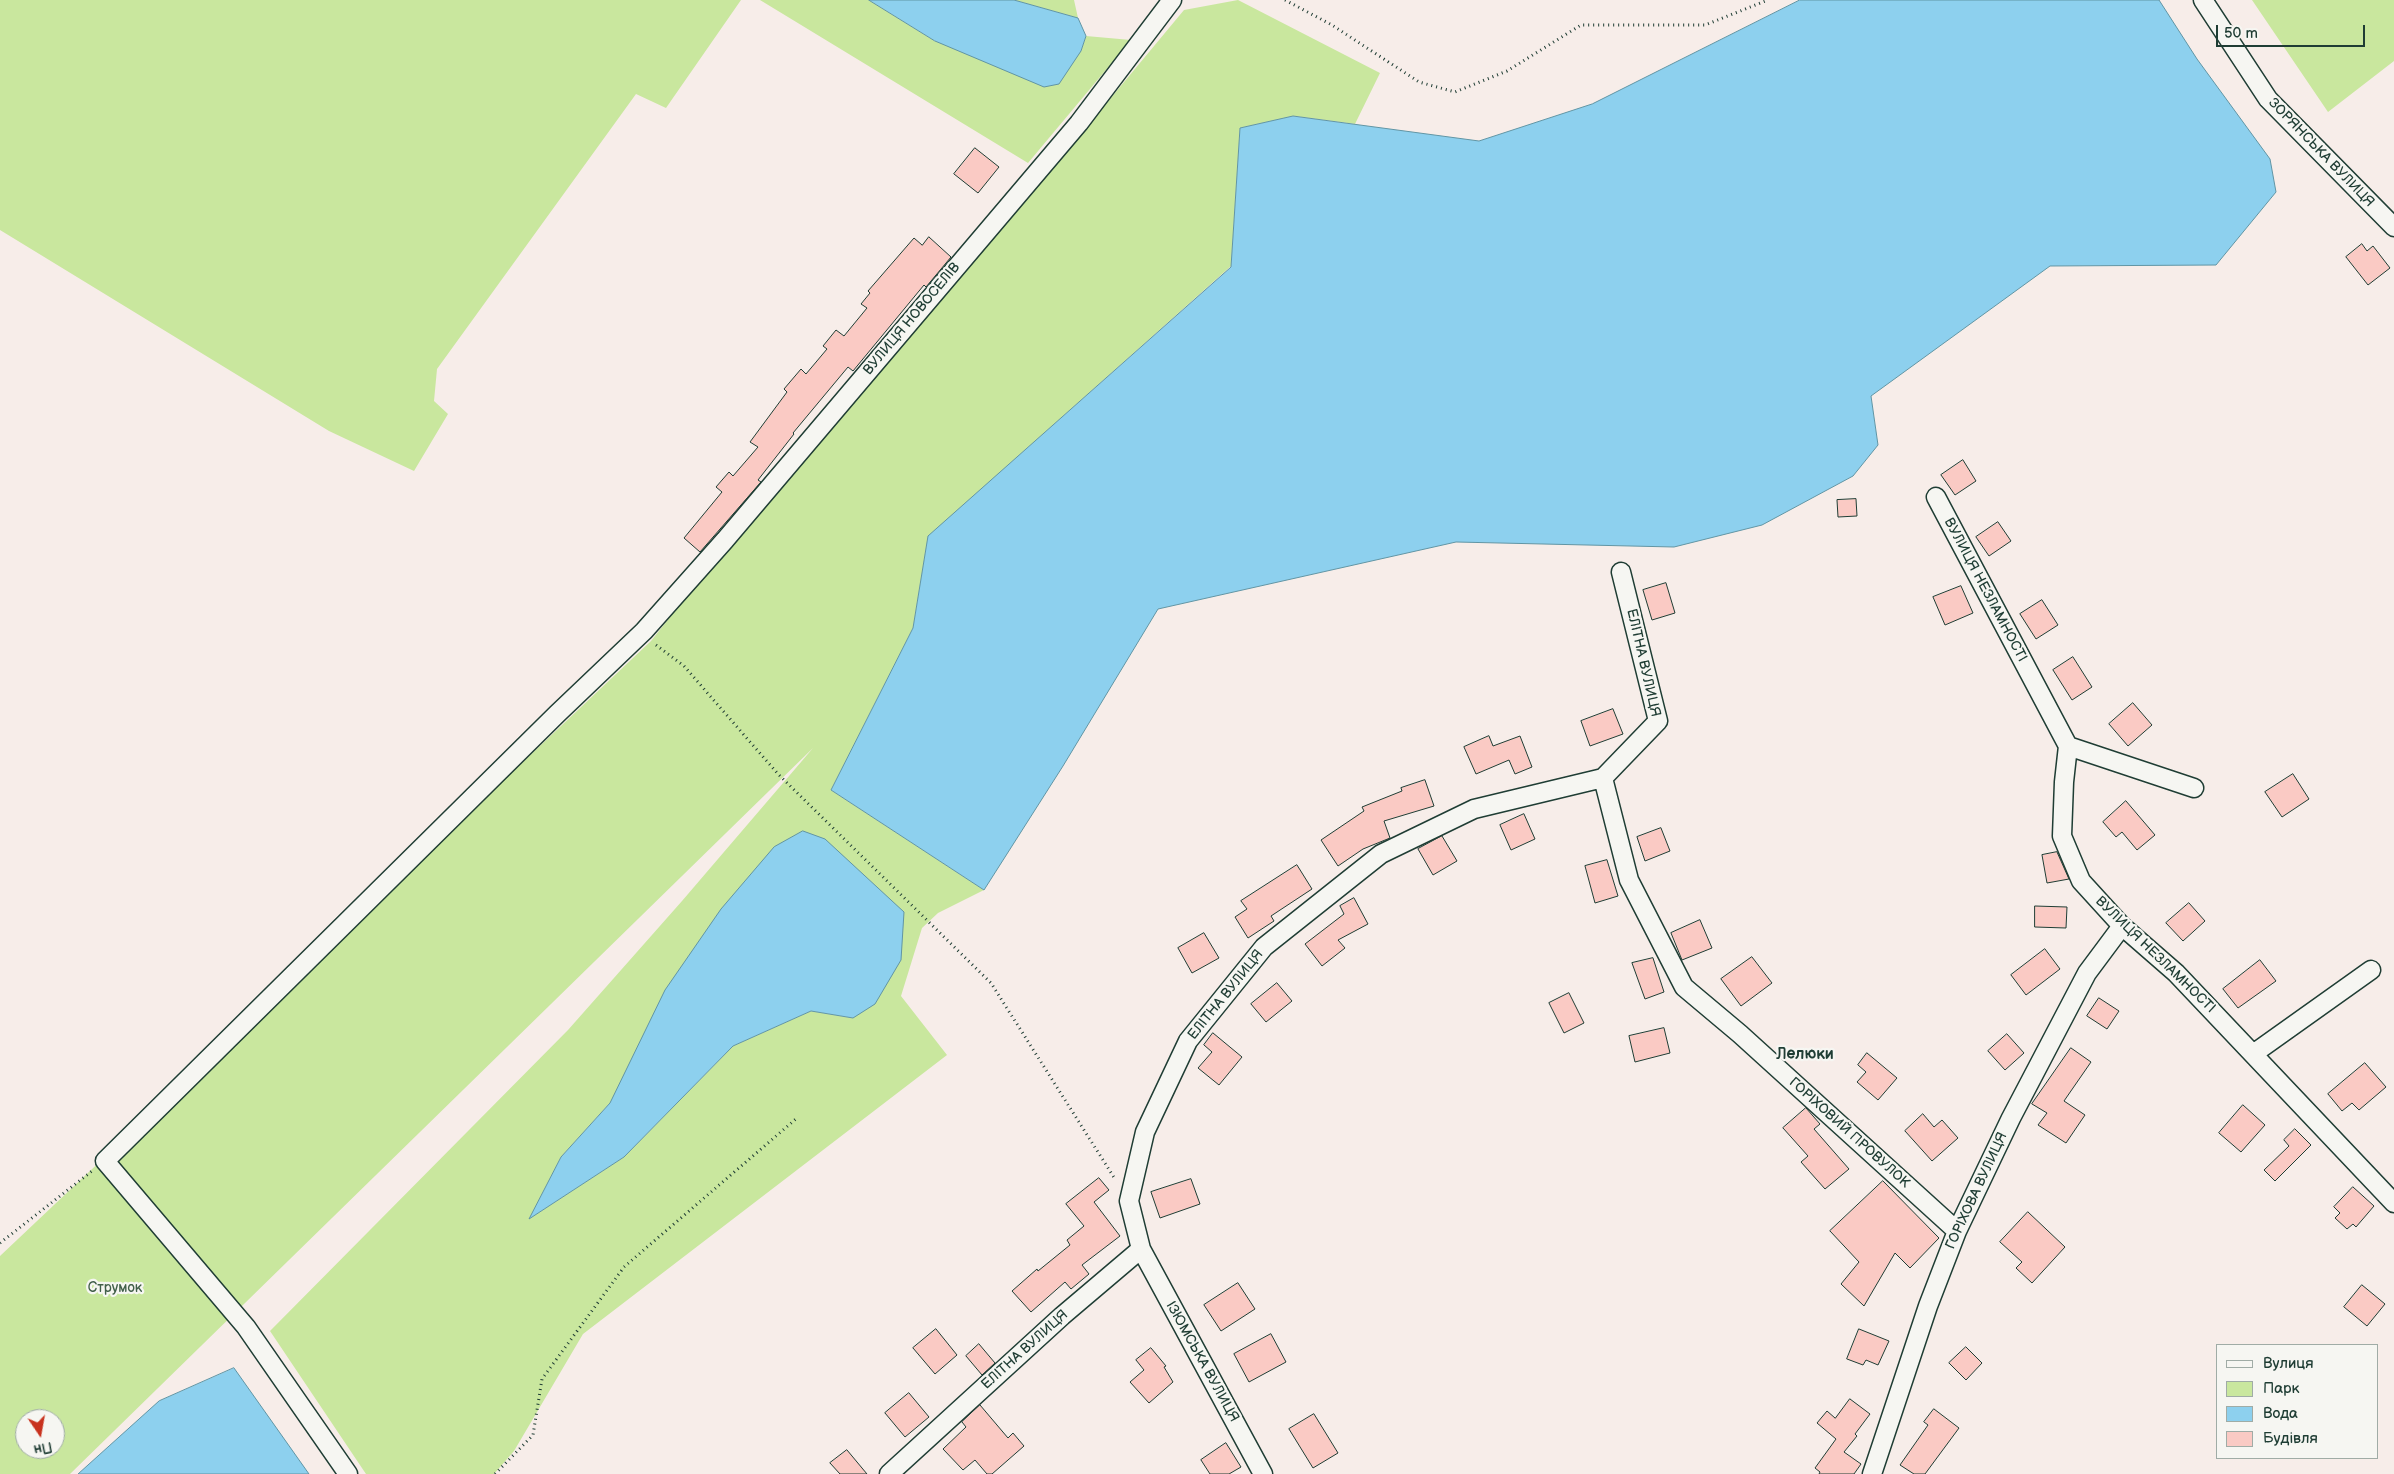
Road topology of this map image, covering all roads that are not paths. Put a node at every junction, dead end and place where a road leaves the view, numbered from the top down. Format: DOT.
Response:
graph roads {
  1 [pos="1172,0"];
  2 [pos="2203,0"];
  3 [pos="2394,227"];
  4 [pos="1936,498"];
  5 [pos="1621,572"];
  6 [pos="2068,746"];
  7 [pos="1603,778"];
  8 [pos="2194,788"];
  9 [pos="2122,926"];
  10 [pos="2371,970"];
  11 [pos="2253,1054"];
  12 [pos="2394,1203"];
  13 [pos="1957,1232"];
  14 [pos="1141,1249"];
  15 [pos="348,1474"];
  16 [pos="889,1474"];
  17 [pos="1264,1474"];
  18 [pos="1872,1474"];
  1 -- 15 [label="street, ВУЛИЦЯ НОВОСЕЛІВ"];
  2 -- 3 [label="street, ЗОРЯНСЬКА ВУЛИЦЯ"];
  4 -- 6 [label="street, ВУЛИЦЯ НЕЗЛАМНОСТІ"];
  5 -- 7 [label="street, ЕЛІТНА ВУЛИЦЯ"];
  6 -- 8 [label="street"];
  6 -- 9 [label="street, ВУЛИЦЯ НЕЗЛАМНОСТІ"];
  7 -- 13 [label="street, ГОРІХОВИЙ ПРОВУЛОК"];
  7 -- 14 [label="street, ЕЛІТНА ВУЛИЦЯ"];
  9 -- 11 [label="street, ВУЛИЦЯ НЕЗЛАМНОСТІ"];
  9 -- 13 [label="street, ГОРІХОВА ВУЛИЦЯ"];
  10 -- 11 [label="street"];
  11 -- 12 [label="street, ВУЛИЦЯ НЕЗЛАМНОСТІ"];
  13 -- 18 [label="street, ГОРІХОВА ВУЛИЦЯ"];
  14 -- 16 [label="street, ЕЛІТНА ВУЛИЦЯ"];
  14 -- 17 [label="street, ІЗЮМСЬКА ВУЛИЦЯ"];
}
